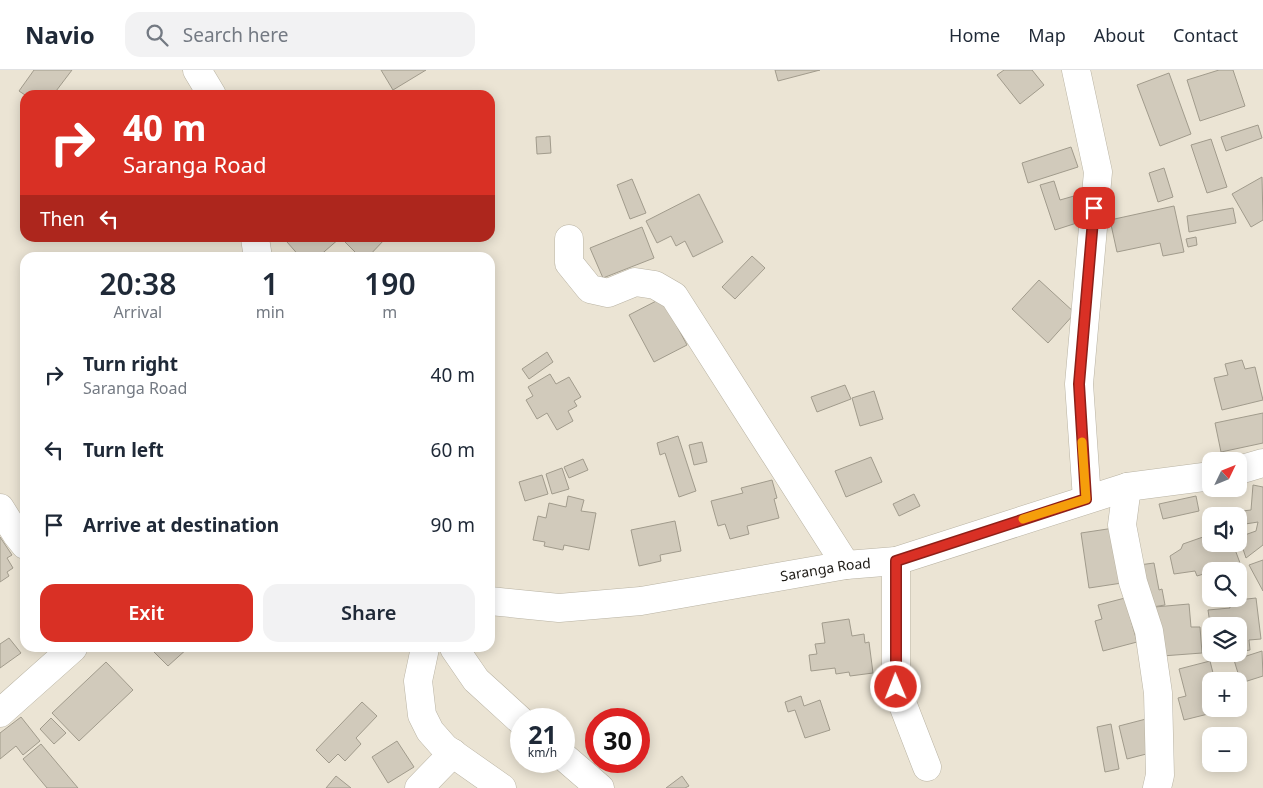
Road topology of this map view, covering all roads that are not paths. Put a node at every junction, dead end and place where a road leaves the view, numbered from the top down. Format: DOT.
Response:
graph roads {
  1 [pos="197,70"];
  2 [pos="1076,70"];
  3 [pos="209,90"];
  4 [pos="569,239"];
  5 [pos="1263,463"];
  6 [pos="1248,467"];
  7 [pos="1202,477"];
  8 [pos="1127,488"];
  9 [pos="1086,499"];
  10 [pos="0,508"];
  11 [pos="20,539"];
  12 [pos="896,561"];
  13 [pos="846,565"];
  14 [pos="495,602"];
  15 [pos="69,652"];
  16 [pos="424,652"];
  17 [pos="457,652"];
  18 [pos="510,711"];
  19 [pos="0,713"];
  20 [pos="452,753"];
  21 [pos="575,766"];
  22 [pos="928,767"];
  23 [pos="419,788"];
  24 [pos="502,788"];
  25 [pos="600,788"];
  26 [pos="1156,788"];
  1 -- 3 [label="street"];
  2 -- 9 [label="street"];
  4 -- 13 [label="street"];
  5 -- 6 [label="street"];
  7 -- 8 [label="street, Saranga Road"];
  8 -- 9 [label="street, Saranga Road"];
  8 -- 26 [label="street"];
  9 -- 12 [label="street, Saranga Road"];
  10 -- 11 [label="street"];
  12 -- 13 [label="street, Saranga Road"];
  12 -- 22 [label="street"];
  13 -- 14 [label="street, Saranga Road"];
  15 -- 19 [label="street"];
  16 -- 20 [label="street"];
  17 -- 18 [label="street"];
  20 -- 23 [label="street"];
  20 -- 24 [label="street"];
  21 -- 25 [label="street"];
}
